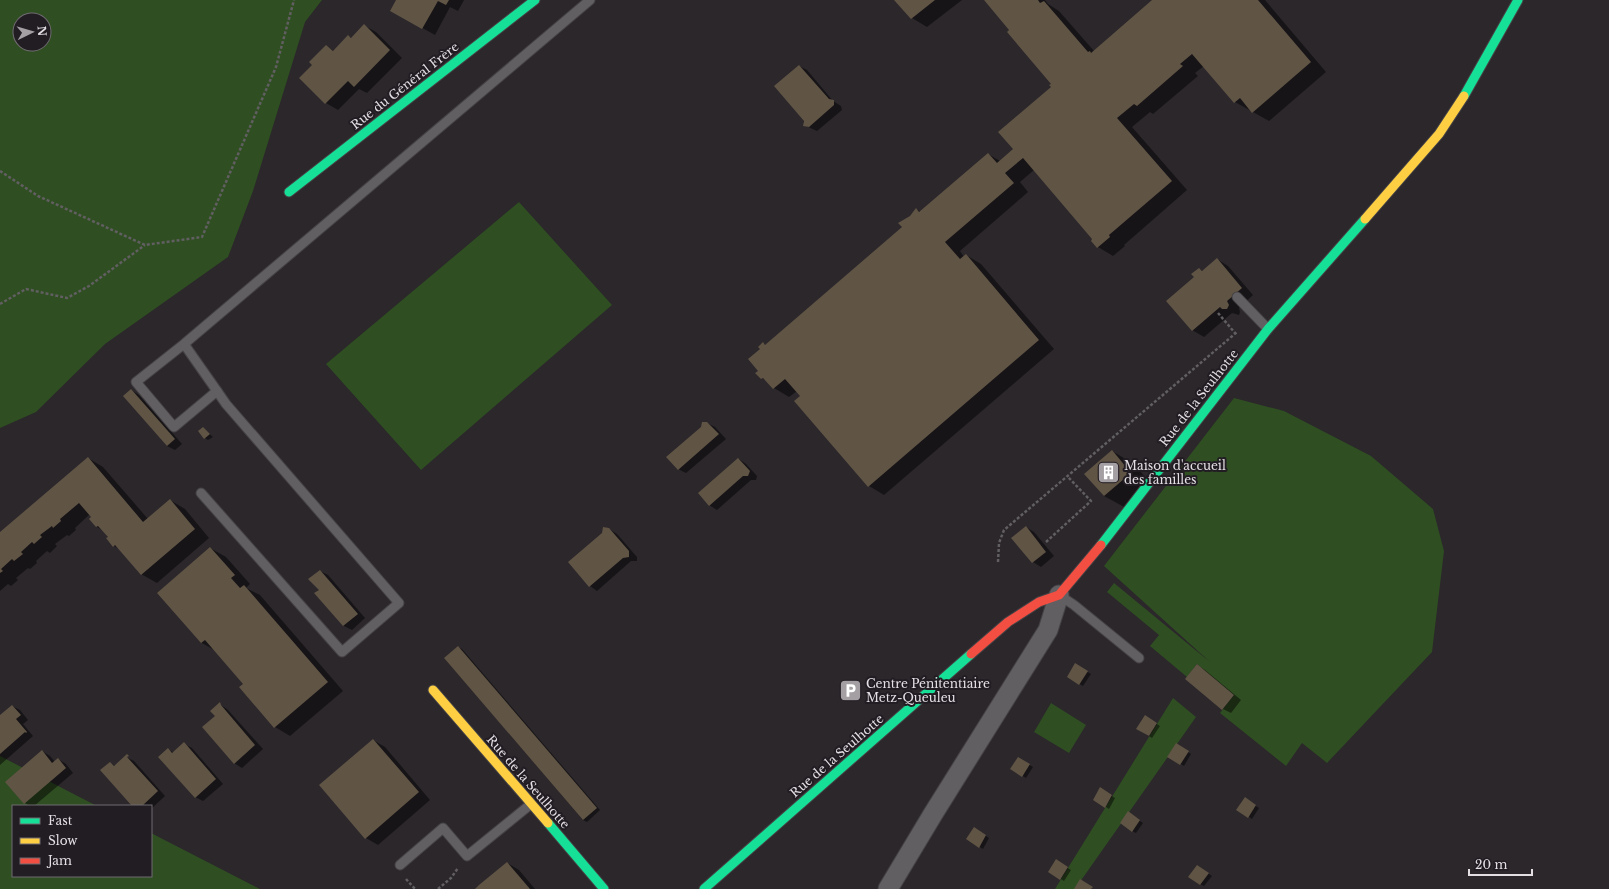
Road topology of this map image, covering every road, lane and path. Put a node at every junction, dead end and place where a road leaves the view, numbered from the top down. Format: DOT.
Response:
graph roads {
  1 [pos="294,0"];
  2 [pos="535,0"];
  3 [pos="590,0"];
  4 [pos="1512,2"];
  5 [pos="0,171"];
  6 [pos="289,192"];
  7 [pos="145,245"];
  8 [pos="1237,297"];
  9 [pos="0,304"];
  10 [pos="1218,313"];
  11 [pos="1256,317"];
  12 [pos="1268,329"];
  13 [pos="1235,333"];
  14 [pos="184,344"];
  15 [pos="217,391"];
  16 [pos="1068,477"];
  17 [pos="201,493"];
  18 [pos="1046,542"];
  19 [pos="998,562"];
  20 [pos="1059,595"];
  21 [pos="1139,658"];
  22 [pos="433,690"];
  23 [pos="531,804"];
  24 [pos="467,856"];
  25 [pos="400,865"];
  26 [pos="438,889"];
  27 [pos="604,889"];
  28 [pos="704,889"];
  29 [pos="888,889"];
  1 -- 7 [label="path"];
  2 -- 6 [label="street, Rue du Général Frère"];
  3 -- 14 [label="lane"];
  4 -- 12 [label="street, Rue de la Seulhotte"];
  5 -- 7 [label="path"];
  7 -- 9 [label="path"];
  8 -- 11 [label="lane"];
  10 -- 13 [label="path"];
  11 -- 12 [label="lane"];
  11 -- 13 [label="path"];
  12 -- 20 [label="street, Rue de la Seulhotte"];
  13 -- 16 [label="path"];
  14 -- 15 [label="lane"];
  14 -- 15 [label="lane"];
  15 -- 17 [label="lane"];
  16 -- 18 [label="path"];
  16 -- 19 [label="path"];
  20 -- 21 [label="lane"];
  20 -- 28 [label="street, Rue de la Seulhotte"];
  20 -- 29 [label="street"];
  22 -- 23 [label="street, Rue de la Seulhotte"];
  23 -- 24 [label="lane"];
  23 -- 27 [label="street, Rue de la Seulhotte"];
  24 -- 25 [label="lane"];
  24 -- 26 [label="path"];
}
